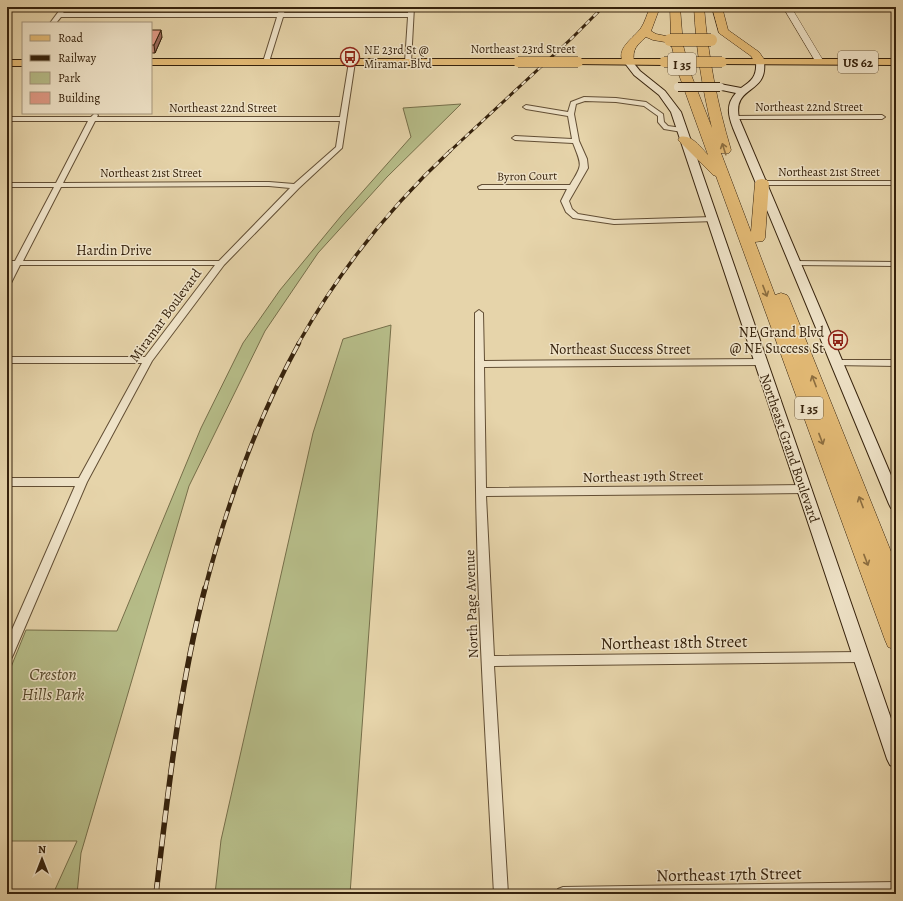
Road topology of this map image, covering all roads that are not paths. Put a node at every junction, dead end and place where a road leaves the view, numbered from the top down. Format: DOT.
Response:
graph roads {
  1 [pos="65,7"];
  2 [pos="283,7"];
  3 [pos="412,7"];
  4 [pos="655,7"];
  5 [pos="675,7"];
  6 [pos="699,7"];
  7 [pos="717,7"];
  8 [pos="787,7"];
  9 [pos="281,14"];
  10 [pos="59,15"];
  11 [pos="411,15"];
  12 [pos="54,22"];
  13 [pos="644,31"];
  14 [pos="726,34"];
  15 [pos="152,62"];
  16 [pos="266,62"];
  17 [pos="352,62"];
  18 [pos="408,62"];
  19 [pos="628,62"];
  20 [pos="760,62"];
  21 [pos="820,62"];
  22 [pos="896,62"];
  23 [pos="7,63"];
  24 [pos="22,63"];
  25 [pos="657,88"];
  26 [pos="742,91"];
  27 [pos="526,107"];
  28 [pos="571,114"];
  29 [pos="94,116"];
  30 [pos="882,117"];
  31 [pos="735,118"];
  32 [pos="7,119"];
  33 [pos="344,119"];
  34 [pos="683,135"];
  35 [pos="515,138"];
  36 [pos="576,141"];
  37 [pos="722,176"];
  38 [pos="762,183"];
  39 [pos="896,184"];
  40 [pos="7,185"];
  41 [pos="59,185"];
  42 [pos="296,186"];
  43 [pos="482,187"];
  44 [pos="572,187"];
  45 [pos="712,219"];
  46 [pos="758,238"];
  47 [pos="7,263"];
  48 [pos="17,263"];
  49 [pos="221,263"];
  50 [pos="796,263"];
  51 [pos="896,264"];
  52 [pos="7,283"];
  53 [pos="478,313"];
  54 [pos="7,360"];
  55 [pos="148,360"];
  56 [pos="761,362"];
  57 [pos="837,363"];
  58 [pos="896,363"];
  59 [pos="479,364"];
  60 [pos="7,482"];
  61 [pos="82,482"];
  62 [pos="804,489"];
  63 [pos="893,490"];
  64 [pos="481,492"];
  65 [pos="896,504"];
  66 [pos="896,591"];
  67 [pos="896,640"];
  68 [pos="7,655"];
  69 [pos="861,657"];
  70 [pos="488,661"];
  71 [pos="896,759"];
  72 [pos="896,889"];
  73 [pos="501,894"];
  74 [pos="562,894"];
  1 -- 10 [label="street"];
  2 -- 9 [label="street"];
  3 -- 11 [label="street"];
  4 -- 13 [label="highway"];
  5 -- 37 [label="highway, I 35"];
  46 -- 6 [label="highway, I 35, one-way"];
  7 -- 14 [label="highway"];
  8 -- 21 [label="street"];
  9 -- 10 [label="street"];
  9 -- 11 [label="street"];
  9 -- 16 [label="street"];
  10 -- 12 [label="street"];
  11 -- 18 [label="street"];
  13 -- 14 [label="highway, bridge"];
  13 -- 19 [label="highway"];
  14 -- 20 [label="highway"];
  15 -- 16 [label="main road, Northeast 23rd Street"];
  16 -- 17 [label="main road, Northeast 23rd Street"];
  17 -- 18 [label="main road, Northeast 23rd Street"];
  17 -- 33 [label="street, Miramar Boulevard"];
  18 -- 19 [label="main road, Northeast 23rd Street, bridge"];
  19 -- 20 [label="main road, Northeast 23rd Street / US 62, bridge"];
  19 -- 25 [label="main road, Northeast Grand Boulevard"];
  20 -- 21 [label="main road, Northeast 23rd Street / US 62"];
  20 -- 26 [label="main road"];
  21 -- 22 [label="main road, Northeast 23rd Street / US 62"];
  23 -- 24 [label="main road"];
  25 -- 26 [label="main road, bridge"];
  25 -- 34 [label="main road, Northeast Grand Boulevard"];
  26 -- 31 [label="main road"];
  27 -- 28 [label="street"];
  28 -- 34 [label="street"];
  28 -- 36 [label="street"];
  29 -- 32 [label="street, Northeast 22nd Street"];
  29 -- 33 [label="street, Northeast 22nd Street"];
  29 -- 41 [label="street"];
  30 -- 31 [label="street, Northeast 22nd Street"];
  31 -- 38 [label="main road"];
  33 -- 42 [label="street, Miramar Boulevard"];
  34 -- 37 [label="highway"];
  34 -- 45 [label="main road, Northeast Grand Boulevard"];
  35 -- 36 [label="street"];
  36 -- 44 [label="street"];
  37 -- 67 [label="highway, I 35, one-way"];
  38 -- 39 [label="street, Northeast 21st Street"];
  38 -- 46 [label="highway"];
  38 -- 50 [label="main road"];
  40 -- 41 [label="street, Northeast 21st Street"];
  41 -- 42 [label="street, Northeast 21st Street"];
  41 -- 48 [label="street"];
  42 -- 49 [label="street, Miramar Boulevard"];
  43 -- 44 [label="street, Byron Court"];
  44 -- 45 [label="street"];
  45 -- 56 [label="main road, Northeast Grand Boulevard"];
  66 -- 46 [label="highway, I 35, one-way"];
  47 -- 48 [label="street, Hardin Drive"];
  48 -- 49 [label="street, Hardin Drive"];
  48 -- 52 [label="street"];
  49 -- 55 [label="street, Miramar Boulevard"];
  50 -- 51 [label="street"];
  50 -- 57 [label="main road"];
  53 -- 59 [label="street, North Page Avenue"];
  54 -- 55 [label="street"];
  55 -- 61 [label="street, Miramar Boulevard"];
  56 -- 59 [label="street, Northeast Success Street"];
  56 -- 62 [label="main road, Northeast Grand Boulevard"];
  57 -- 58 [label="street"];
  57 -- 63 [label="main road"];
  59 -- 64 [label="street, North Page Avenue"];
  60 -- 61 [label="street"];
  61 -- 68 [label="street, Miramar Boulevard"];
  62 -- 64 [label="street, Northeast 19th Street"];
  62 -- 69 [label="main road, Northeast Grand Boulevard"];
  63 -- 65 [label="main road"];
  64 -- 70 [label="street, North Page Avenue"];
  69 -- 70 [label="street, Northeast 18th Street"];
  69 -- 71 [label="main road, Northeast Grand Boulevard"];
  70 -- 73 [label="street, North Page Avenue"];
  72 -- 74 [label="street, Northeast 17th Street"];
}
